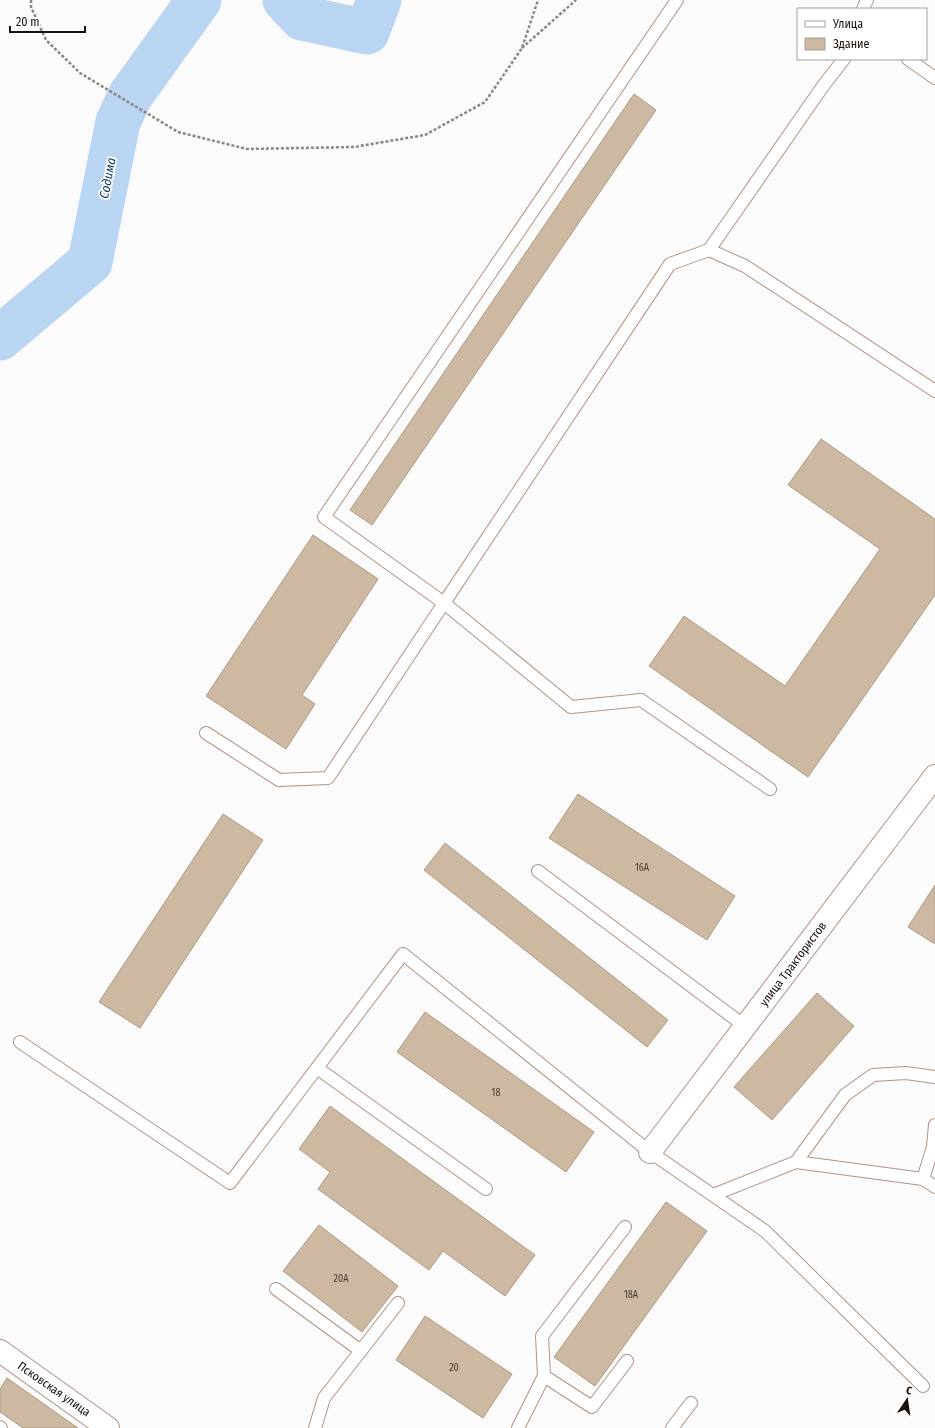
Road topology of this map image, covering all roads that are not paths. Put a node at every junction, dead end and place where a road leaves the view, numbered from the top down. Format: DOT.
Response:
graph roads {
  1 [pos="677,0"];
  2 [pos="843,60"];
  3 [pos="909,60"];
  4 [pos="935,78"];
  5 [pos="709,250"];
  6 [pos="935,391"];
  7 [pos="444,603"];
  8 [pos="206,733"];
  9 [pos="935,776"];
  10 [pos="770,789"];
  11 [pos="538,871"];
  12 [pos="746,1026"];
  13 [pos="20,1042"];
  14 [pos="318,1068"];
  15 [pos="935,1077"];
  16 [pos="935,1125"];
  17 [pos="650,1152"];
  18 [pos="796,1162"];
  19 [pos="923,1179"];
  20 [pos="935,1187"];
  21 [pos="486,1189"];
  22 [pos="713,1195"];
  23 [pos="626,1226"];
  24 [pos="276,1289"];
  25 [pos="398,1303"];
  26 [pos="360,1351"];
  27 [pos="2,1357"];
  28 [pos="627,1361"];
  29 [pos="544,1376"];
  30 [pos="923,1386"];
  31 [pos="691,1403"];
  32 [pos="108,1428"];
  33 [pos="315,1428"];
  34 [pos="518,1428"];
  35 [pos="672,1428"];
  1 -- 7 [label="lane"];
  2 -- 5 [label="lane"];
  3 -- 4 [label="lane"];
  5 -- 6 [label="lane"];
  5 -- 7 [label="lane"];
  7 -- 8 [label="lane"];
  7 -- 10 [label="lane"];
  9 -- 12 [label="street, улица Трактористов"];
  11 -- 12 [label="lane"];
  12 -- 17 [label="street, улица Трактористов"];
  13 -- 14 [label="lane"];
  14 -- 17 [label="lane"];
  14 -- 21 [label="lane"];
  15 -- 18 [label="lane"];
  16 -- 19 [label="lane"];
  17 -- 22 [label="lane"];
  18 -- 19 [label="lane"];
  18 -- 22 [label="lane"];
  19 -- 20 [label="lane"];
  22 -- 30 [label="lane"];
  23 -- 29 [label="lane"];
  24 -- 26 [label="lane"];
  25 -- 26 [label="lane"];
  26 -- 33 [label="lane"];
  27 -- 32 [label="street, Псковская улица"];
  28 -- 29 [label="lane"];
  29 -- 34 [label="lane"];
  31 -- 35 [label="lane"];
}
